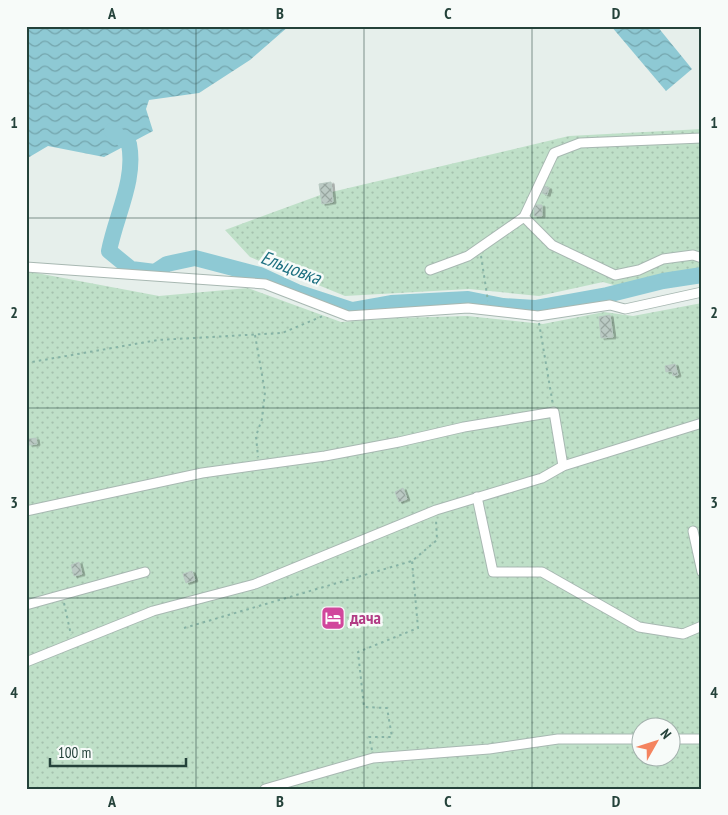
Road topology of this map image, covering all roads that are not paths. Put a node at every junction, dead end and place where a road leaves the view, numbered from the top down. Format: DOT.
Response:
graph roads {
  1 [pos="702,138"];
  2 [pos="524,217"];
  3 [pos="702,258"];
  4 [pos="26,268"];
  5 [pos="430,270"];
  6 [pos="702,292"];
  7 [pos="702,423"];
  8 [pos="563,466"];
  9 [pos="476,497"];
  10 [pos="26,510"];
  11 [pos="693,531"];
  12 [pos="146,572"];
  13 [pos="702,572"];
  14 [pos="26,605"];
  15 [pos="702,626"];
  16 [pos="26,662"];
  17 [pos="630,739"];
  18 [pos="680,739"];
  19 [pos="702,739"];
  20 [pos="265,789"];
  1 -- 2 [label="street"];
  2 -- 3 [label="street"];
  2 -- 5 [label="street"];
  4 -- 6 [label="street"];
  7 -- 8 [label="street"];
  8 -- 9 [label="street"];
  8 -- 10 [label="street"];
  9 -- 15 [label="street"];
  9 -- 16 [label="street"];
  11 -- 13 [label="street"];
  12 -- 14 [label="street"];
  17 -- 20 [label="street"];
  18 -- 19 [label="street"];
}
